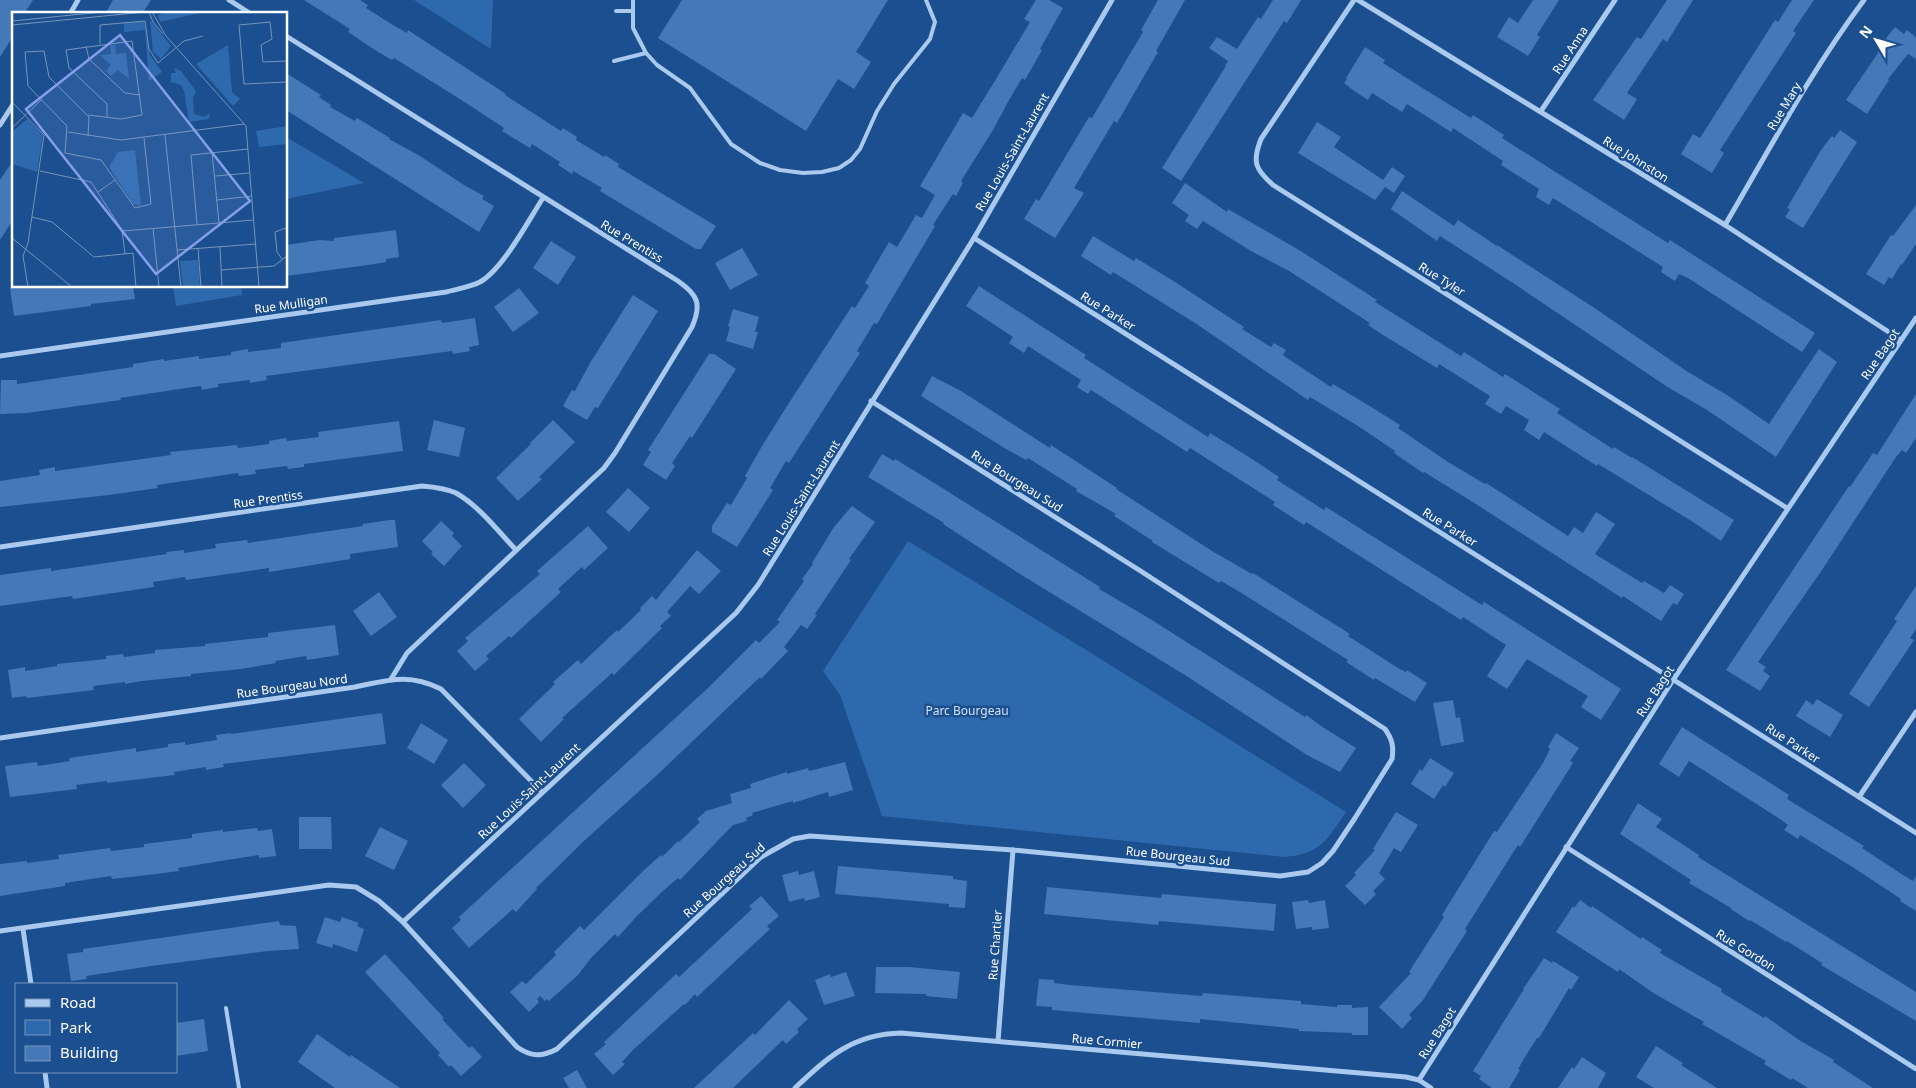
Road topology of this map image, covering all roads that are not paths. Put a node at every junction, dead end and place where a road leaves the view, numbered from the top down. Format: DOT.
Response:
graph roads {
  1 [pos="78,0"];
  2 [pos="229,0"];
  3 [pos="633,0"];
  4 [pos="926,0"];
  5 [pos="1112,0"];
  6 [pos="1354,0"];
  7 [pos="1358,0"];
  8 [pos="1615,0"];
  9 [pos="1864,0"];
  10 [pos="616,11"];
  11 [pos="632,11"];
  12 [pos="71,12"];
  13 [pos="248,12"];
  14 [pos="288,37"];
  15 [pos="646,53"];
  16 [pos="614,61"];
  17 [pos="12,106"];
  18 [pos="1541,111"];
  19 [pos="0,125"];
  20 [pos="543,198"];
  21 [pos="1725,225"];
  22 [pos="974,238"];
  23 [pos="1916,318"];
  24 [pos="1901,340"];
  25 [pos="0,356"];
  26 [pos="871,401"];
  27 [pos="1787,508"];
  28 [pos="0,547"];
  29 [pos="516,550"];
  30 [pos="391,680"];
  31 [pos="1673,680"];
  32 [pos="1916,712"];
  33 [pos="0,738"];
  34 [pos="542,792"];
  35 [pos="1859,798"];
  36 [pos="1916,833"];
  37 [pos="1566,848"];
  38 [pos="1012,850"];
  39 [pos="402,922"];
  40 [pos="23,928"];
  41 [pos="0,932"];
  42 [pos="31,983"];
  43 [pos="226,1008"];
  44 [pos="998,1041"];
  45 [pos="1916,1069"];
  46 [pos="44,1073"];
  47 [pos="1419,1080"];
  48 [pos="47,1088"];
  49 [pos="239,1088"];
  50 [pos="795,1088"];
  51 [pos="1432,1088"];
  1 -- 12 [label="street"];
  2 -- 13 [label="street"];
  3 -- 11 [label="lane"];
  4 -- 15 [label="lane"];
  5 -- 22 [label="street, Rue Louis-Saint-Laurent"];
  6 -- 27 [label="street, Rue Tyler"];
  7 -- 18 [label="street, Rue Johnston"];
  8 -- 18 [label="street, Rue Anna"];
  9 -- 21 [label="street, Rue Mary"];
  10 -- 11 [label="lane"];
  11 -- 15 [label="lane"];
  14 -- 20 [label="street, Rue Prentiss"];
  15 -- 16 [label="lane"];
  17 -- 19 [label="street"];
  18 -- 21 [label="street, Rue Johnston"];
  20 -- 25 [label="street, Rue Mulligan"];
  20 -- 29 [label="street, Rue Prentiss"];
  21 -- 24 [label="street, Rue Johnston"];
  22 -- 26 [label="street, Rue Louis-Saint-Laurent"];
  22 -- 31 [label="street, Rue Parker"];
  23 -- 24 [label="street, Rue Bagot"];
  24 -- 27 [label="street, Rue Bagot"];
  26 -- 34 [label="street, Rue Louis-Saint-Laurent"];
  26 -- 38 [label="street, Rue Bourgeau Sud"];
  27 -- 31 [label="street, Rue Bagot"];
  28 -- 29 [label="street, Rue Prentiss"];
  29 -- 30 [label="street, Rue Prentiss"];
  30 -- 33 [label="street, Rue Bourgeau Nord"];
  30 -- 34 [label="street, Rue Bourgeau Nord"];
  31 -- 35 [label="street, Rue Parker"];
  31 -- 37 [label="street, Rue Bagot"];
  32 -- 35 [label="street"];
  34 -- 39 [label="street, Rue Louis-Saint-Laurent"];
  35 -- 36 [label="street, Rue Parker"];
  37 -- 45 [label="street, Rue Gordon"];
  37 -- 47 [label="street, Rue Bagot"];
  38 -- 39 [label="street, Rue Bourgeau Sud"];
  38 -- 44 [label="street, Rue Chartier"];
  39 -- 40 [label="street"];
  40 -- 41 [label="street"];
  40 -- 42 [label="street"];
  43 -- 49 [label="lane"];
  44 -- 47 [label="street, Rue Cormier"];
  44 -- 50 [label="street, Rue Cormier"];
  46 -- 48 [label="street"];
  47 -- 51 [label="street, Rue Cormier"];
}
